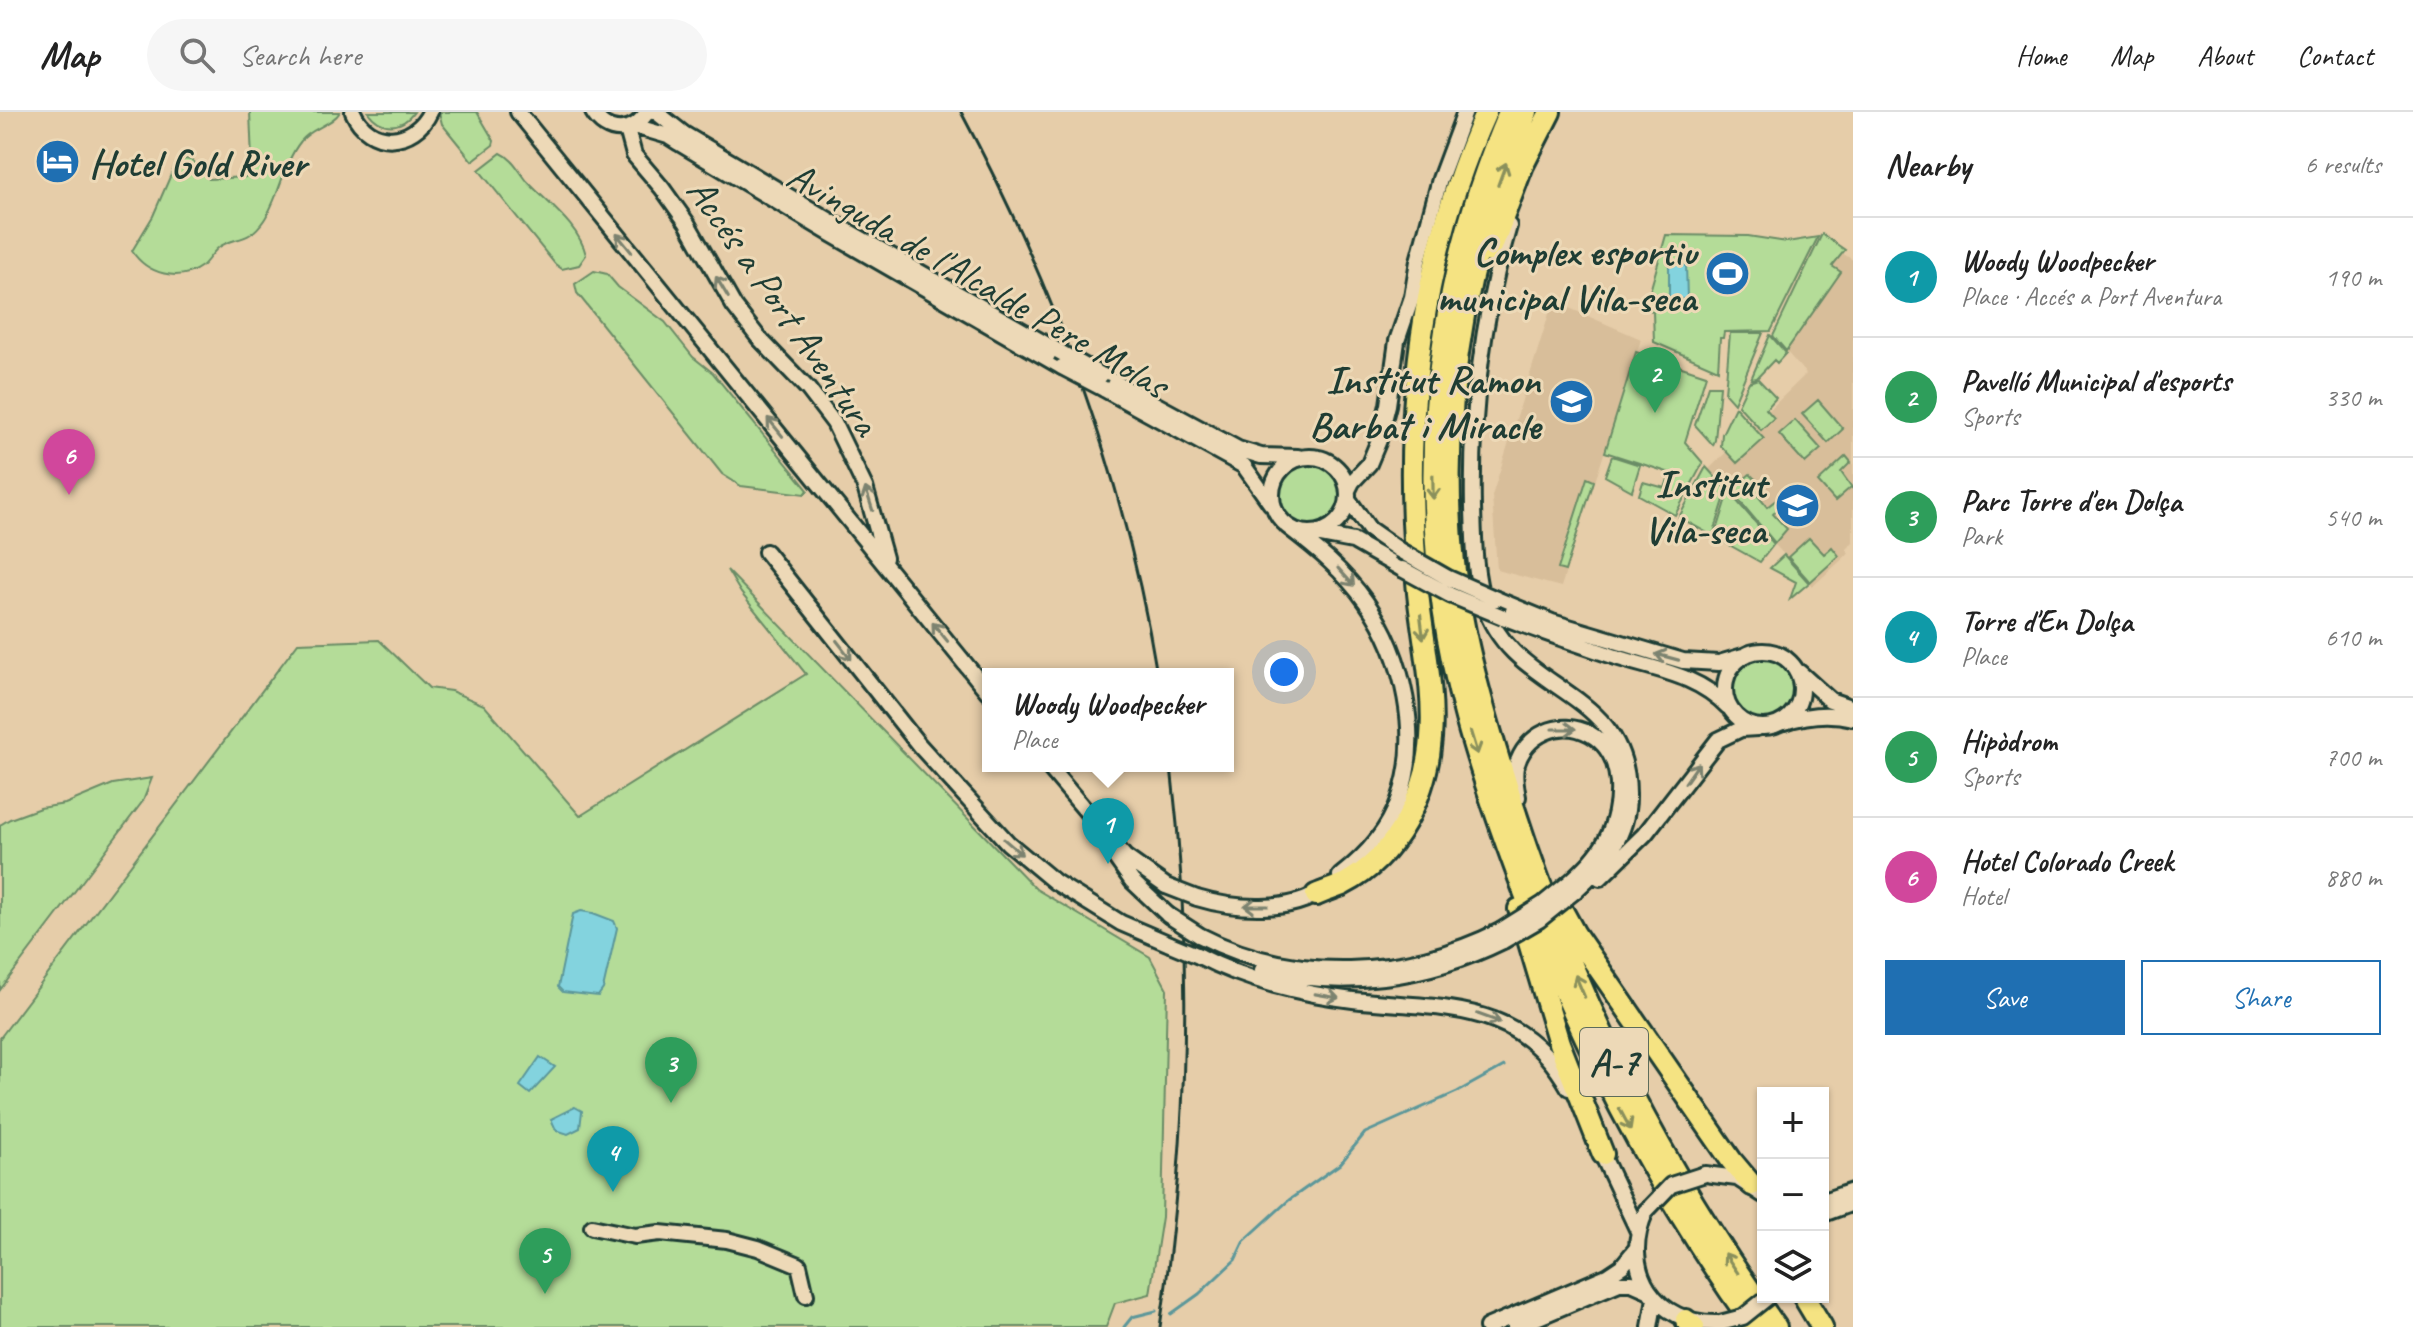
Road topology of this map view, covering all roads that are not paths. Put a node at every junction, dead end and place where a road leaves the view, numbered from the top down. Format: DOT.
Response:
graph roads {
  1 [pos="353,112"];
  2 [pos="430,112"];
  3 [pos="518,112"];
  4 [pos="593,112"];
  5 [pos="647,112"];
  6 [pos="656,112"];
  7 [pos="1465,112"];
  8 [pos="1486,112"];
  9 [pos="1495,112"];
  10 [pos="1509,112"];
  11 [pos="1527,112"];
  12 [pos="1550,112"];
  13 [pos="630,127"];
  14 [pos="1538,138"];
  15 [pos="1464,233"];
  16 [pos="1102,382"];
  17 [pos="1452,403"];
  18 [pos="1302,457"];
  19 [pos="1338,469"];
  20 [pos="1361,473"];
  21 [pos="1348,494"];
  22 [pos="1273,508"];
  23 [pos="1287,526"];
  24 [pos="1312,534"];
  25 [pos="766,552"];
  26 [pos="891,573"];
  27 [pos="1743,656"];
  28 [pos="1796,669"];
  29 [pos="982,685"];
  30 [pos="1728,707"];
  31 [pos="1853,708"];
  32 [pos="1853,718"];
  33 [pos="1781,723"];
  34 [pos="1757,728"];
  35 [pos="1503,771"];
  36 [pos="1053,772"];
  37 [pos="1520,805"];
  38 [pos="1496,816"];
  39 [pos="1101,831"];
  40 [pos="1574,890"];
  41 [pos="1316,895"];
  42 [pos="1501,936"];
  43 [pos="1199,956"];
  44 [pos="1364,974"];
  45 [pos="1603,1154"];
  46 [pos="1757,1190"];
  47 [pos="1853,1191"];
  48 [pos="1829,1199"];
  49 [pos="1853,1203"];
  50 [pos="1829,1212"];
  51 [pos="592,1227"];
  52 [pos="1638,1231"];
  53 [pos="1636,1249"];
  54 [pos="1651,1294"];
  55 [pos="806,1295"];
  56 [pos="1760,1303"];
  57 [pos="1808,1303"];
  58 [pos="1687,1321"];
  59 [pos="1487,1327"];
  60 [pos="1515,1327"];
  61 [pos="1650,1327"];
  62 [pos="1659,1327"];
  63 [pos="1755,1327"];
  64 [pos="1776,1327"];
  65 [pos="1822,1327"];
  1 -- 2 [label="street"];
  26 -- 3 [label="street, Accés a Port Aventura, one-way"];
  4 -- 13 [label="street, Avinguda de l'Alcalde Pere Molas"];
  5 -- 13 [label="street"];
  6 -- 16 [label="street, Avinguda de l'Alcalde Pere Molas, bridge"];
  7 -- 20 [label="street"];
  8 -- 41 [label="highway, one-way"];
  9 -- 15 [label="highway"];
  10 -- 15 [label="highway, A-7"];
  17 -- 11 [label="highway, A-7, one-way"];
  12 -- 14 [label="highway"];
  13 -- 16 [label="street, Avinguda de l'Alcalde Pere Molas, bridge"];
  26 -- 13 [label="street, Accés a Port Aventura, one-way"];
  14 -- 17 [label="highway"];
  14 -- 40 [label="street"];
  15 -- 38 [label="highway, A-7, one-way"];
  16 -- 18 [label="street, Avinguda de l'Alcalde Pere Molas"];
  16 -- 22 [label="street, Avinguda de l'Alcalde Pere Molas"];
  17 -- 35 [label="highway, A-7"];
  18 -- 19 [label="street"];
  18 -- 22 [label="street"];
  19 -- 20 [label="street"];
  19 -- 21 [label="street"];
  20 -- 21 [label="street"];
  21 -- 24 [label="street"];
  27 -- 21 [label="street, one-way, bridge"];
  22 -- 23 [label="street"];
  23 -- 24 [label="street"];
  23 -- 41 [label="street, one-way"];
  24 -- 30 [label="street, bridge"];
  25 -- 43 [label="street, one-way, bridge"];
  29 -- 26 [label="street, Accés a Port Aventura, one-way"];
  27 -- 28 [label="street"];
  27 -- 30 [label="street"];
  28 -- 31 [label="street"];
  28 -- 33 [label="street"];
  30 -- 34 [label="street"];
  32 -- 33 [label="street"];
  33 -- 34 [label="street"];
  40 -- 34 [label="street, one-way"];
  35 -- 37 [label="highway"];
  64 -- 35 [label="highway, A-7, one-way"];
  36 -- 39 [label="street"];
  37 -- 40 [label="street, one-way"];
  37 -- 46 [label="highway"];
  38 -- 45 [label="highway"];
  38 -- 63 [label="highway, A-7, one-way"];
  41 -- 39 [label="street, one-way, bridge"];
  39 -- 44 [label="street, bridge"];
  40 -- 42 [label="street, bridge"];
  40 -- 42 [label="street, bridge"];
  42 -- 44 [label="street"];
  43 -- 44 [label="street"];
  43 -- 45 [label="street, one-way"];
  45 -- 52 [label="street"];
  46 -- 52 [label="street, bridge"];
  47 -- 48 [label="street"];
  49 -- 50 [label="street"];
  51 -- 55 [label="street"];
  52 -- 53 [label="street"];
  53 -- 54 [label="street"];
  53 -- 59 [label="street"];
  54 -- 58 [label="street"];
  54 -- 60 [label="street"];
  54 -- 61 [label="street"];
  56 -- 58 [label="street, bridge"];
  57 -- 65 [label="highway"];
  58 -- 62 [label="street"];
}
